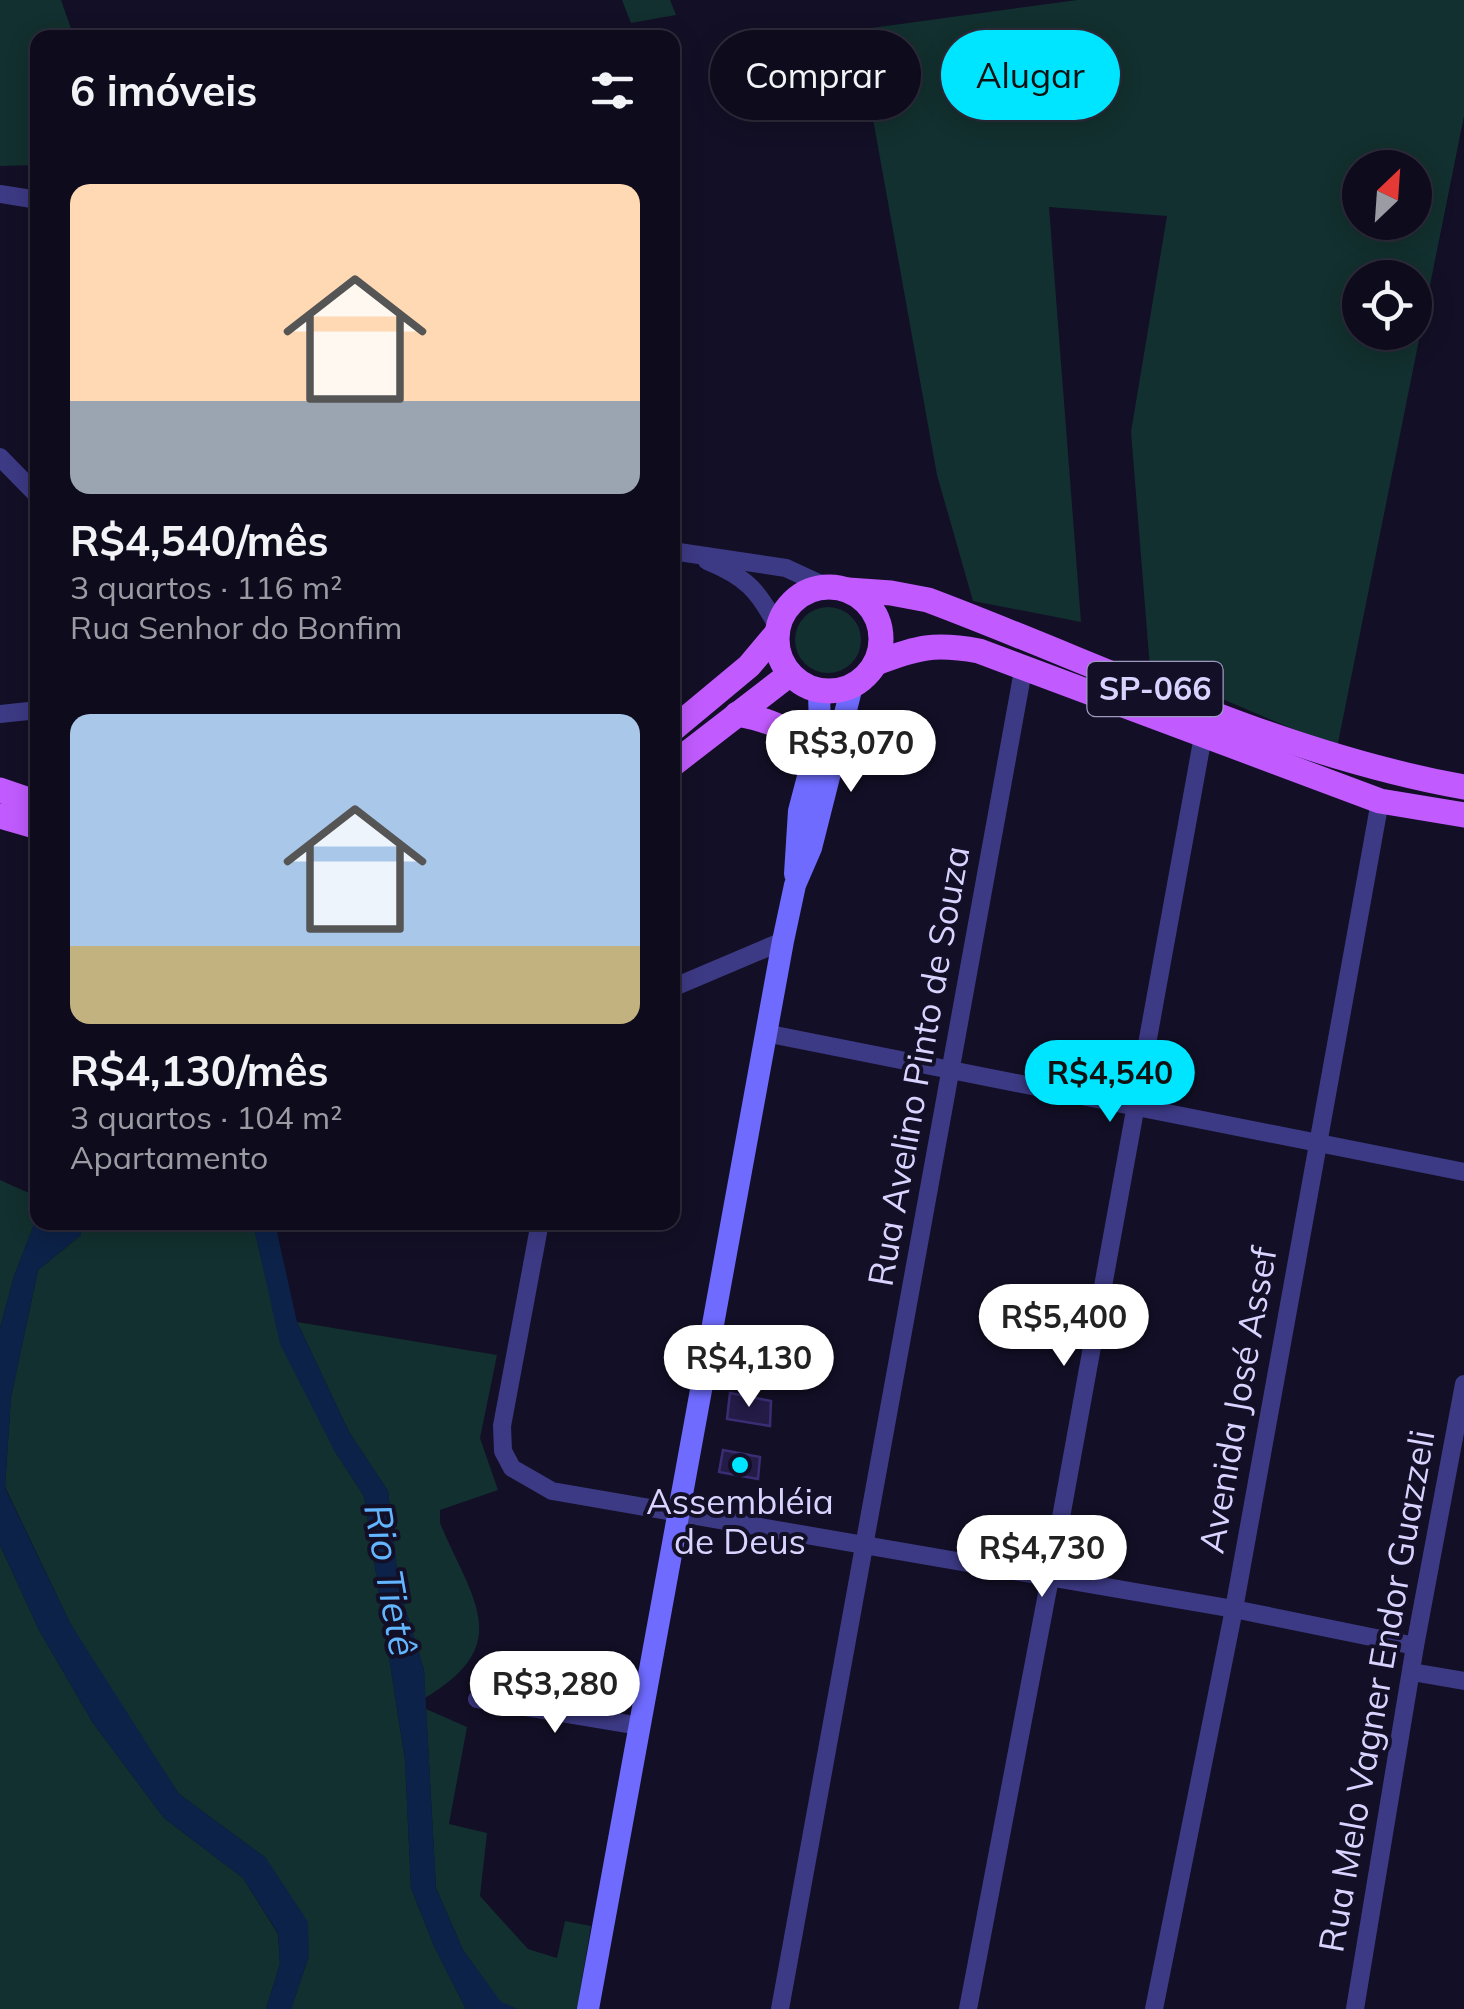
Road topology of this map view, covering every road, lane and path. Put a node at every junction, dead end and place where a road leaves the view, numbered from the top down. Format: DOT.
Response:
graph roads {
  1 [pos="0,194"];
  2 [pos="30,199"];
  3 [pos="0,458"];
  4 [pos="30,488"];
  5 [pos="680,552"];
  6 [pos="838,588"];
  7 [pos="777,630"];
  8 [pos="876,663"];
  9 [pos="1024,665"];
  10 [pos="790,674"];
  11 [pos="852,686"];
  12 [pos="819,691"];
  13 [pos="30,711"];
  14 [pos="0,714"];
  15 [pos="736,714"];
  16 [pos="680,723"];
  17 [pos="1203,736"];
  18 [pos="680,759"];
  19 [pos="813,759"];
  20 [pos="1464,787"];
  21 [pos="0,790"];
  22 [pos="30,799"];
  23 [pos="1380,801"];
  24 [pos="1464,815"];
  25 [pos="0,816"];
  26 [pos="30,824"];
  27 [pos="795,885"];
  28 [pos="783,941"];
  29 [pos="680,985"];
  30 [pos="765,1034"];
  31 [pos="952,1071"];
  32 [pos="1136,1105"];
  33 [pos="1318,1143"];
  34 [pos="1464,1172"];
  35 [pos="539,1230"];
  36 [pos="1464,1384"];
  37 [pos="677,1514"];
  38 [pos="864,1546"];
  39 [pos="1050,1578"];
  40 [pos="1234,1609"];
  41 [pos="1415,1646"];
  42 [pos="1412,1672"];
  43 [pos="1464,1682"];
  44 [pos="477,1699"];
  45 [pos="640,1726"];
  46 [pos="588,2009"];
  47 [pos="780,2009"];
  48 [pos="968,2009"];
  49 [pos="1154,2009"];
  50 [pos="1355,2009"];
  1 -- 2 [label="street"];
  3 -- 4 [label="street"];
  5 -- 6 [label="street"];
  5 -- 7 [label="street"];
  6 -- 7 [label="main road"];
  6 -- 8 [label="main road"];
  6 -- 20 [label="main road, SP-066"];
  7 -- 10 [label="main road"];
  7 -- 16 [label="main road"];
  8 -- 9 [label="main road, SP-066"];
  8 -- 11 [label="main road"];
  9 -- 17 [label="main road, SP-066"];
  9 -- 31 [label="street, Rua Avelino Pinto de Souza"];
  10 -- 12 [label="main road"];
  10 -- 15 [label="main road"];
  11 -- 12 [label="main road"];
  11 -- 27 [label="main road"];
  12 -- 19 [label="main road"];
  13 -- 14 [label="street"];
  15 -- 18 [label="main road"];
  15 -- 19 [label="main road"];
  17 -- 23 [label="main road, SP-066"];
  17 -- 32 [label="street"];
  19 -- 27 [label="main road"];
  21 -- 22 [label="main road"];
  23 -- 24 [label="main road, SP-066"];
  23 -- 33 [label="street, Avenida José Assef"];
  25 -- 26 [label="main road"];
  27 -- 28 [label="main road"];
  28 -- 29 [label="street"];
  28 -- 30 [label="main road"];
  30 -- 31 [label="street"];
  30 -- 37 [label="main road"];
  31 -- 32 [label="street"];
  31 -- 38 [label="street, Rua Avelino Pinto de Souza"];
  32 -- 33 [label="street"];
  32 -- 39 [label="street"];
  33 -- 34 [label="street"];
  33 -- 40 [label="street, Avenida José Assef"];
  35 -- 37 [label="street"];
  36 -- 41 [label="street, Rua Melo Vagner Endor Guazzeli"];
  37 -- 38 [label="street"];
  37 -- 45 [label="main road"];
  38 -- 39 [label="street"];
  38 -- 47 [label="street, Rua Avelino Pinto de Souza"];
  39 -- 40 [label="street"];
  39 -- 48 [label="street"];
  40 -- 41 [label="street"];
  40 -- 49 [label="street, Avenida José Assef"];
  41 -- 42 [label="street, Rua Melo Vagner Endor Guazzeli"];
  42 -- 43 [label="street"];
  42 -- 50 [label="street, Rua Melo Vagner Endor Guazzeli"];
  44 -- 45 [label="street"];
  45 -- 46 [label="main road"];
}
